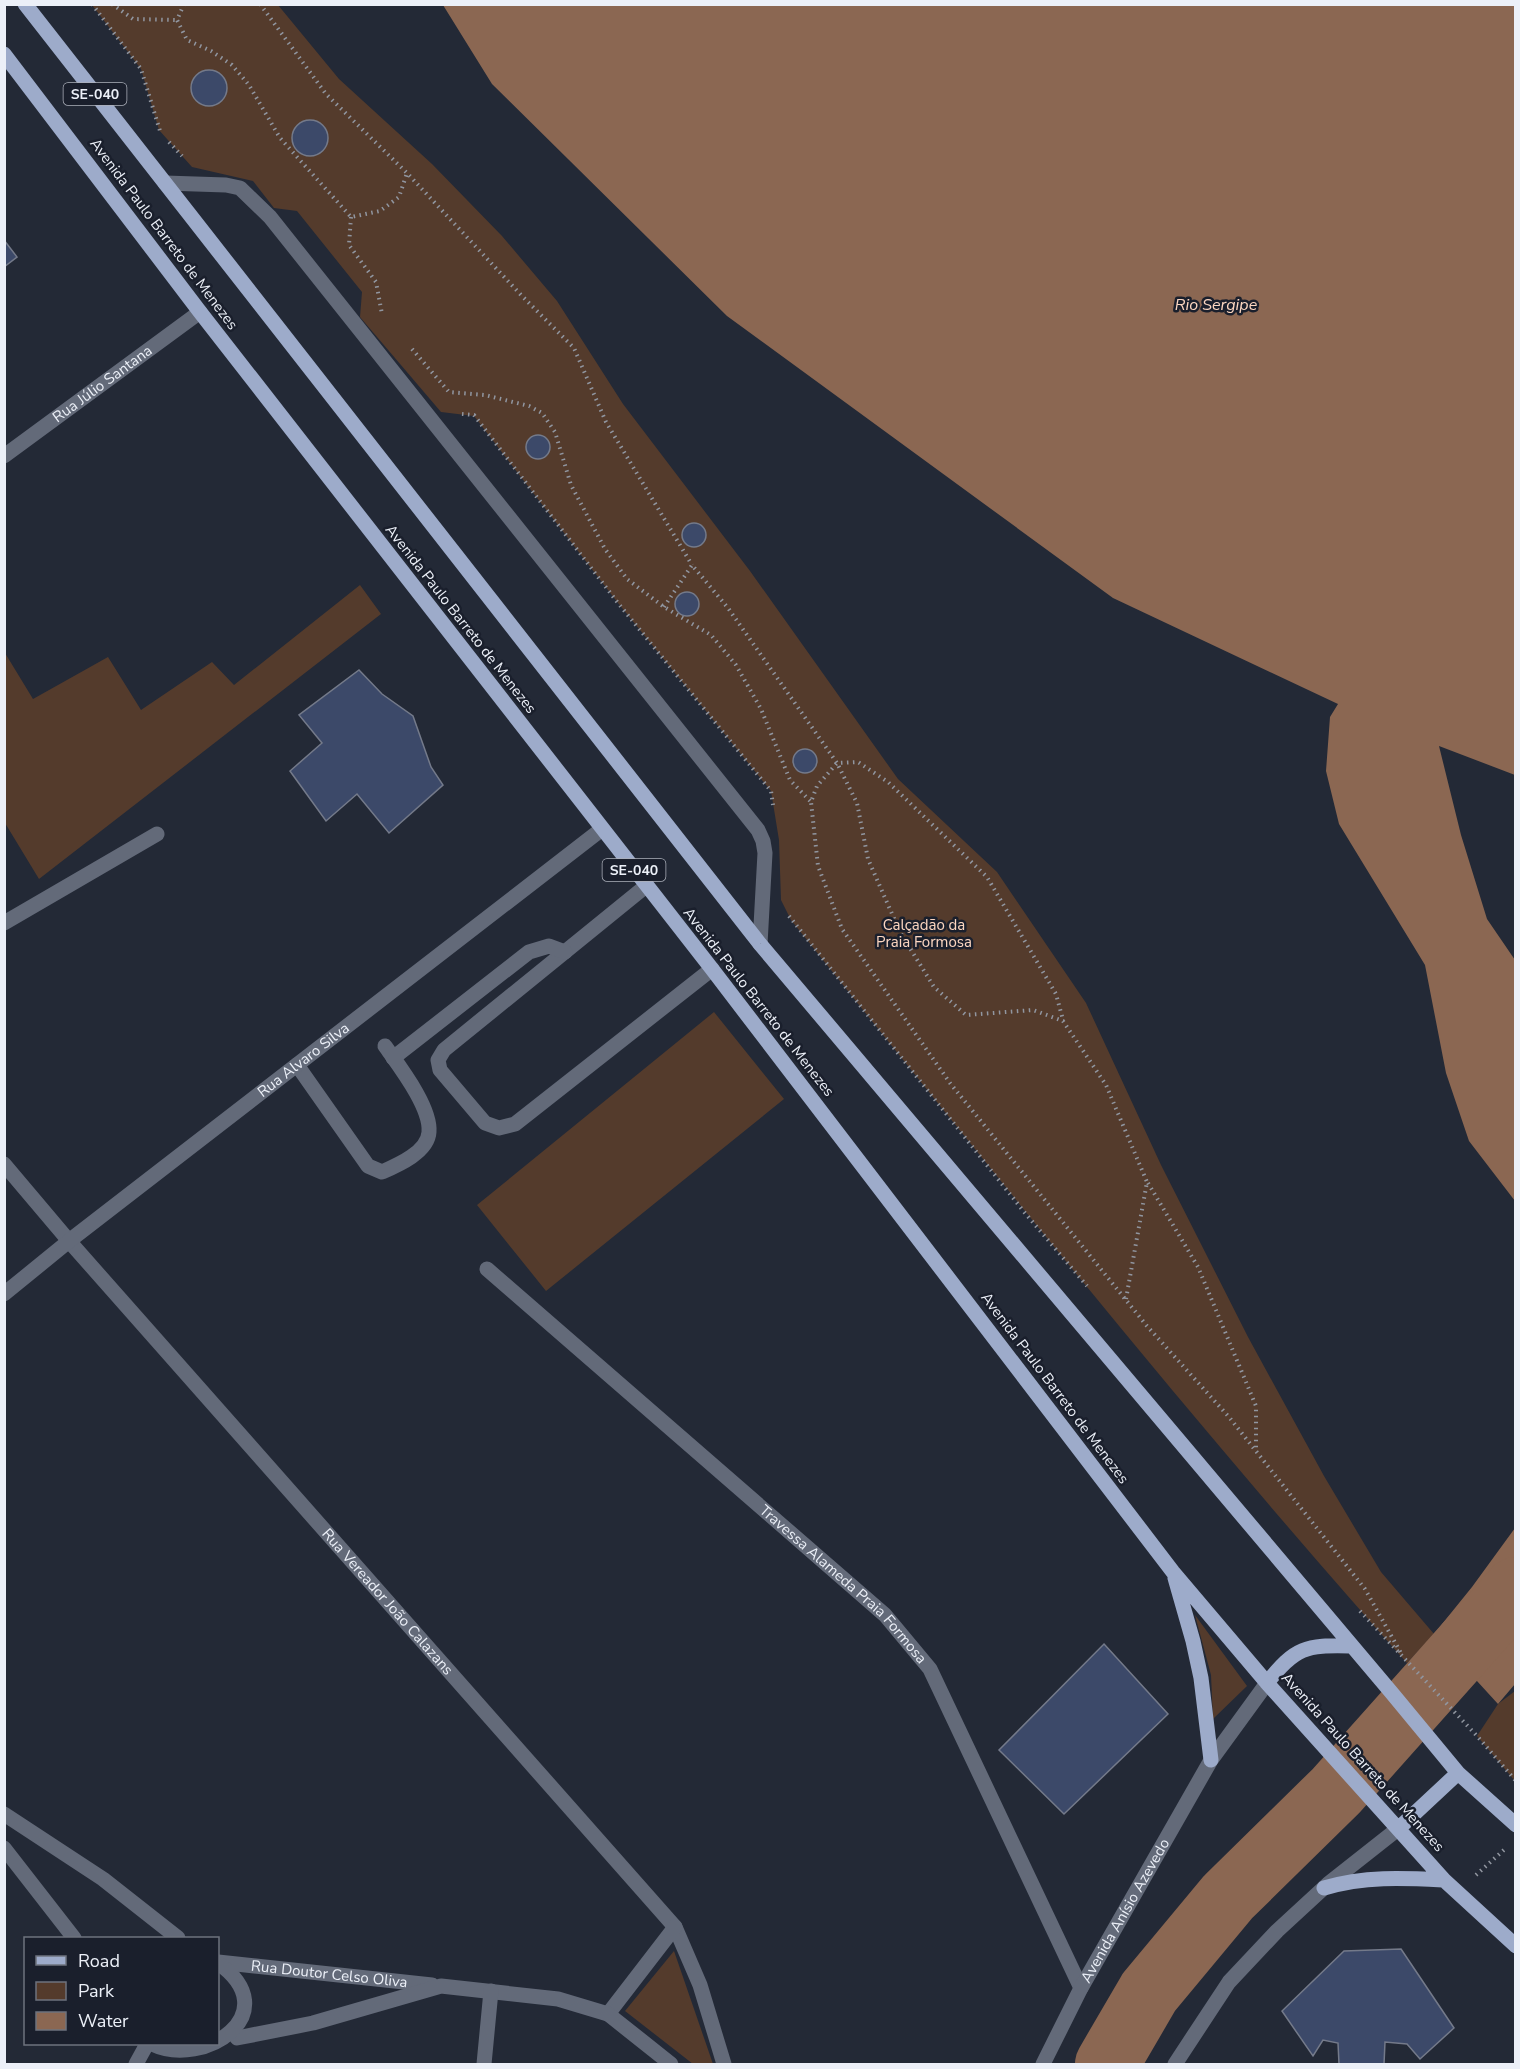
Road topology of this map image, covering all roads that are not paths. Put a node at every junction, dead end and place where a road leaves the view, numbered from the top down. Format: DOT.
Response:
graph roads {
  1 [pos="25,4"];
  2 [pos="4,54"];
  3 [pos="165,183"];
  4 [pos="200,312"];
  5 [pos="4,456"];
  6 [pos="602,830"];
  7 [pos="157,834"];
  8 [pos="646,886"];
  9 [pos="4,923"];
  10 [pos="760,944"];
  11 [pos="565,952"];
  12 [pos="712,969"];
  13 [pos="297,1065"];
  14 [pos="4,1164"];
  15 [pos="69,1241"];
  16 [pos="487,1269"];
  17 [pos="4,1294"];
  18 [pos="1173,1572"];
  19 [pos="1350,1646"];
  20 [pos="1268,1683"];
  21 [pos="1211,1761"];
  22 [pos="1458,1773"];
  23 [pos="4,1814"];
  24 [pos="1515,1826"];
  25 [pos="1399,1828"];
  26 [pos="4,1848"];
  27 [pos="1444,1880"];
  28 [pos="1324,1888"];
  29 [pos="675,1927"];
  30 [pos="73,1937"];
  31 [pos="177,1937"];
  32 [pos="1515,1946"];
  33 [pos="219,1962"];
  34 [pos="219,1963"];
  35 [pos="441,1986"];
  36 [pos="1081,1988"];
  37 [pos="491,1991"];
  38 [pos="608,2014"];
  39 [pos="237,2038"];
  40 [pos="146,2045"];
  41 [pos="154,2045"];
  42 [pos="136,2064"];
  43 [pos="484,2064"];
  44 [pos="671,2064"];
  45 [pos="724,2064"];
  46 [pos="1043,2064"];
  47 [pos="1175,2064"];
  1 -- 3 [label="main road, Avenida Paulo Barreto de Menezes / SE-040"];
  2 -- 4 [label="main road, Avenida Paulo Barreto de Menezes / SE-040"];
  3 -- 10 [label="main road, Avenida Paulo Barreto de Menezes / SE-040"];
  3 -- 10 [label="street"];
  4 -- 5 [label="street, Rua Júlio Santana"];
  4 -- 6 [label="main road, Avenida Paulo Barreto de Menezes / SE-040"];
  6 -- 8 [label="main road, Avenida Paulo Barreto de Menezes / SE-040"];
  6 -- 13 [label="street, Rua Alvaro Silva"];
  7 -- 9 [label="street"];
  8 -- 11 [label="street"];
  8 -- 12 [label="main road, Avenida Paulo Barreto de Menezes / SE-040"];
  10 -- 19 [label="main road, Avenida Paulo Barreto de Menezes / SE-040"];
  11 -- 12 [label="street"];
  11 -- 13 [label="street"];
  12 -- 18 [label="main road, Avenida Paulo Barreto de Menezes / SE-040"];
  13 -- 15 [label="street, Rua Alvaro Silva"];
  14 -- 15 [label="street, Rua Vereador João Calazans"];
  15 -- 17 [label="street, Rua Alvaro Silva"];
  15 -- 29 [label="street, Rua Vereador João Calazans"];
  16 -- 36 [label="street, Travessa Alameda Praia Formosa"];
  18 -- 20 [label="main road, Avenida Paulo Barreto de Menezes / SE-040"];
  18 -- 21 [label="main road"];
  19 -- 20 [label="main road"];
  19 -- 22 [label="main road, Avenida Paulo Barreto de Menezes / SE-040"];
  20 -- 21 [label="street, Avenida Anísio Azevedo"];
  20 -- 25 [label="main road, Avenida Paulo Barreto de Menezes / SE-040"];
  21 -- 36 [label="street, Avenida Anísio Azevedo"];
  22 -- 24 [label="main road, Avenida Paulo Barreto de Menezes / SE-040"];
  22 -- 25 [label="main road"];
  23 -- 31 [label="street"];
  25 -- 27 [label="main road, Avenida Paulo Barreto de Menezes / SE-040"];
  25 -- 28 [label="street"];
  26 -- 30 [label="street"];
  27 -- 28 [label="main road"];
  27 -- 32 [label="main road, Avenida Paulo Barreto de Menezes / SE-040"];
  28 -- 47 [label="street"];
  29 -- 38 [label="street"];
  29 -- 45 [label="street, Rua Vereador João Calazans"];
  33 -- 35 [label="street, Rua Doutor Celso Oliva"];
  34 -- 39 [label="street"];
  35 -- 37 [label="street"];
  35 -- 39 [label="street"];
  36 -- 46 [label="street, Avenida Anísio Azevedo"];
  37 -- 38 [label="street"];
  37 -- 43 [label="street"];
  38 -- 44 [label="street"];
  39 -- 41 [label="street"];
  40 -- 42 [label="street"];
}
